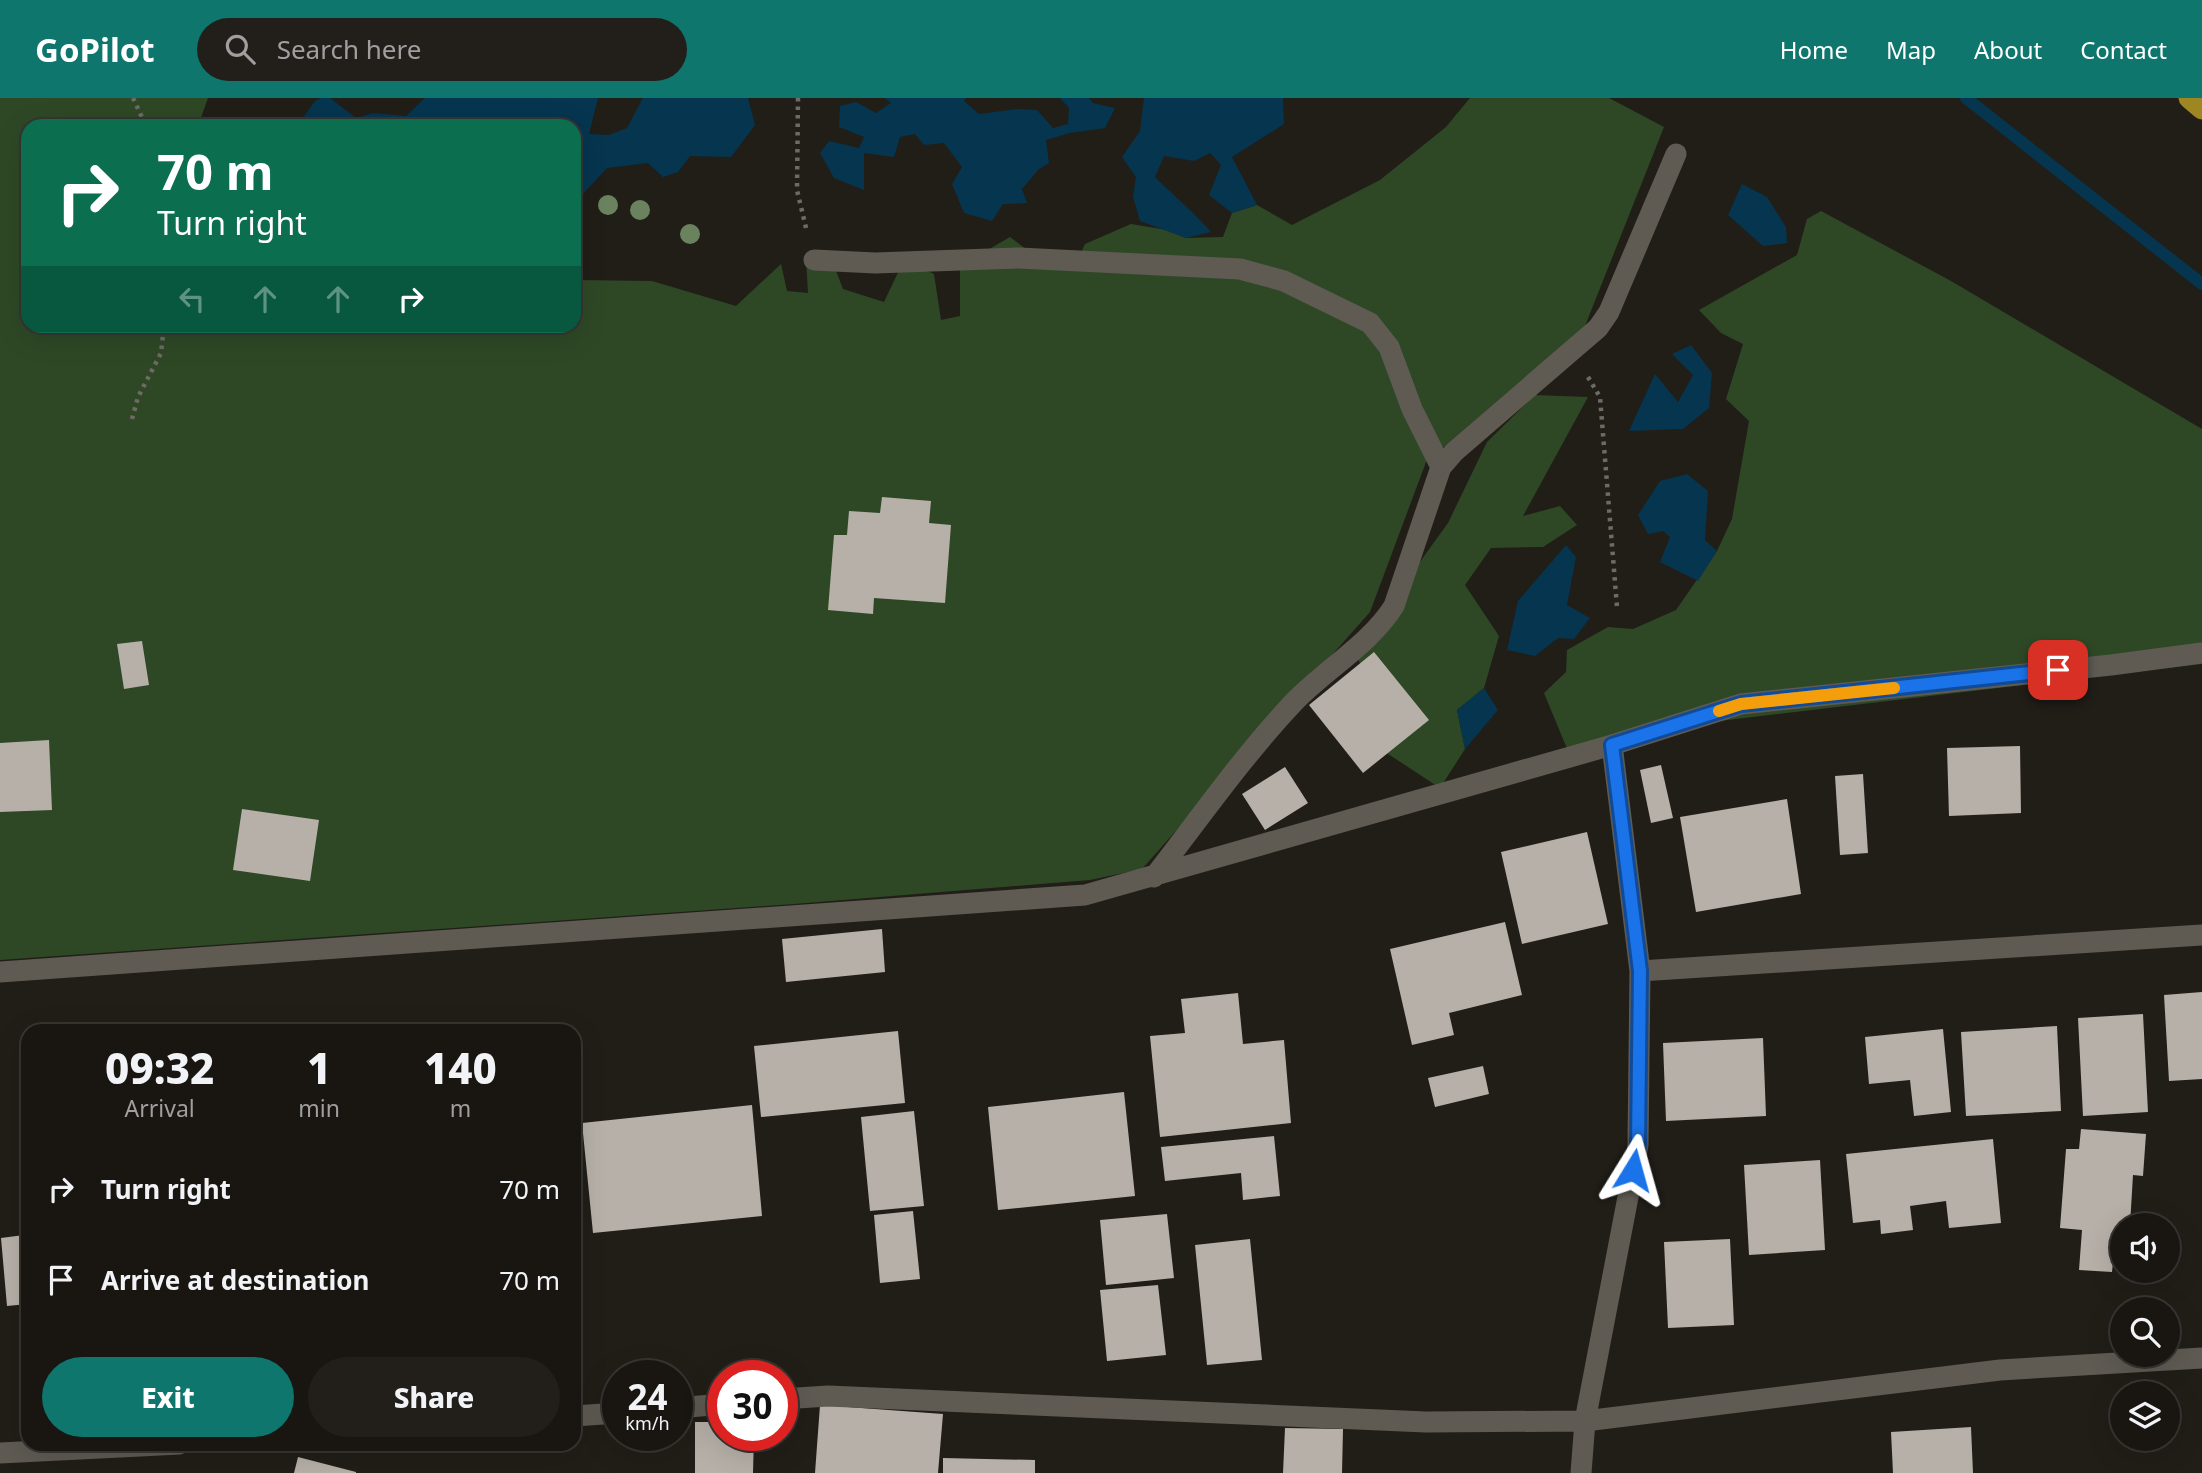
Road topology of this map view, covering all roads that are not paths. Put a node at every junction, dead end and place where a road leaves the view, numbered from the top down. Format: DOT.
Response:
graph roads {
  1 [pos="2189,98"];
  2 [pos="2202,109"];
  3 [pos="1676,154"];
  4 [pos="814,260"];
  5 [pos="1441,467"];
  6 [pos="2202,653"];
  7 [pos="1612,745"];
  8 [pos="1154,877"];
  9 [pos="2202,935"];
  10 [pos="1640,971"];
  11 [pos="0,972"];
  12 [pos="2202,1358"];
  13 [pos="798,1398"];
  14 [pos="602,1414"];
  15 [pos="581,1416"];
  16 [pos="1585,1421"];
  17 [pos="40,1451"];
  18 [pos="0,1453"];
  19 [pos="1581,1473"];
  1 -- 2 [label="highway"];
  3 -- 5 [label="street"];
  4 -- 5 [label="street"];
  5 -- 8 [label="street"];
  6 -- 7 [label="street"];
  7 -- 8 [label="street"];
  7 -- 10 [label="street"];
  8 -- 11 [label="street"];
  9 -- 10 [label="street"];
  10 -- 16 [label="street"];
  12 -- 16 [label="street"];
  13 -- 16 [label="street"];
  14 -- 15 [label="street"];
  16 -- 19 [label="street"];
  17 -- 18 [label="street"];
}
